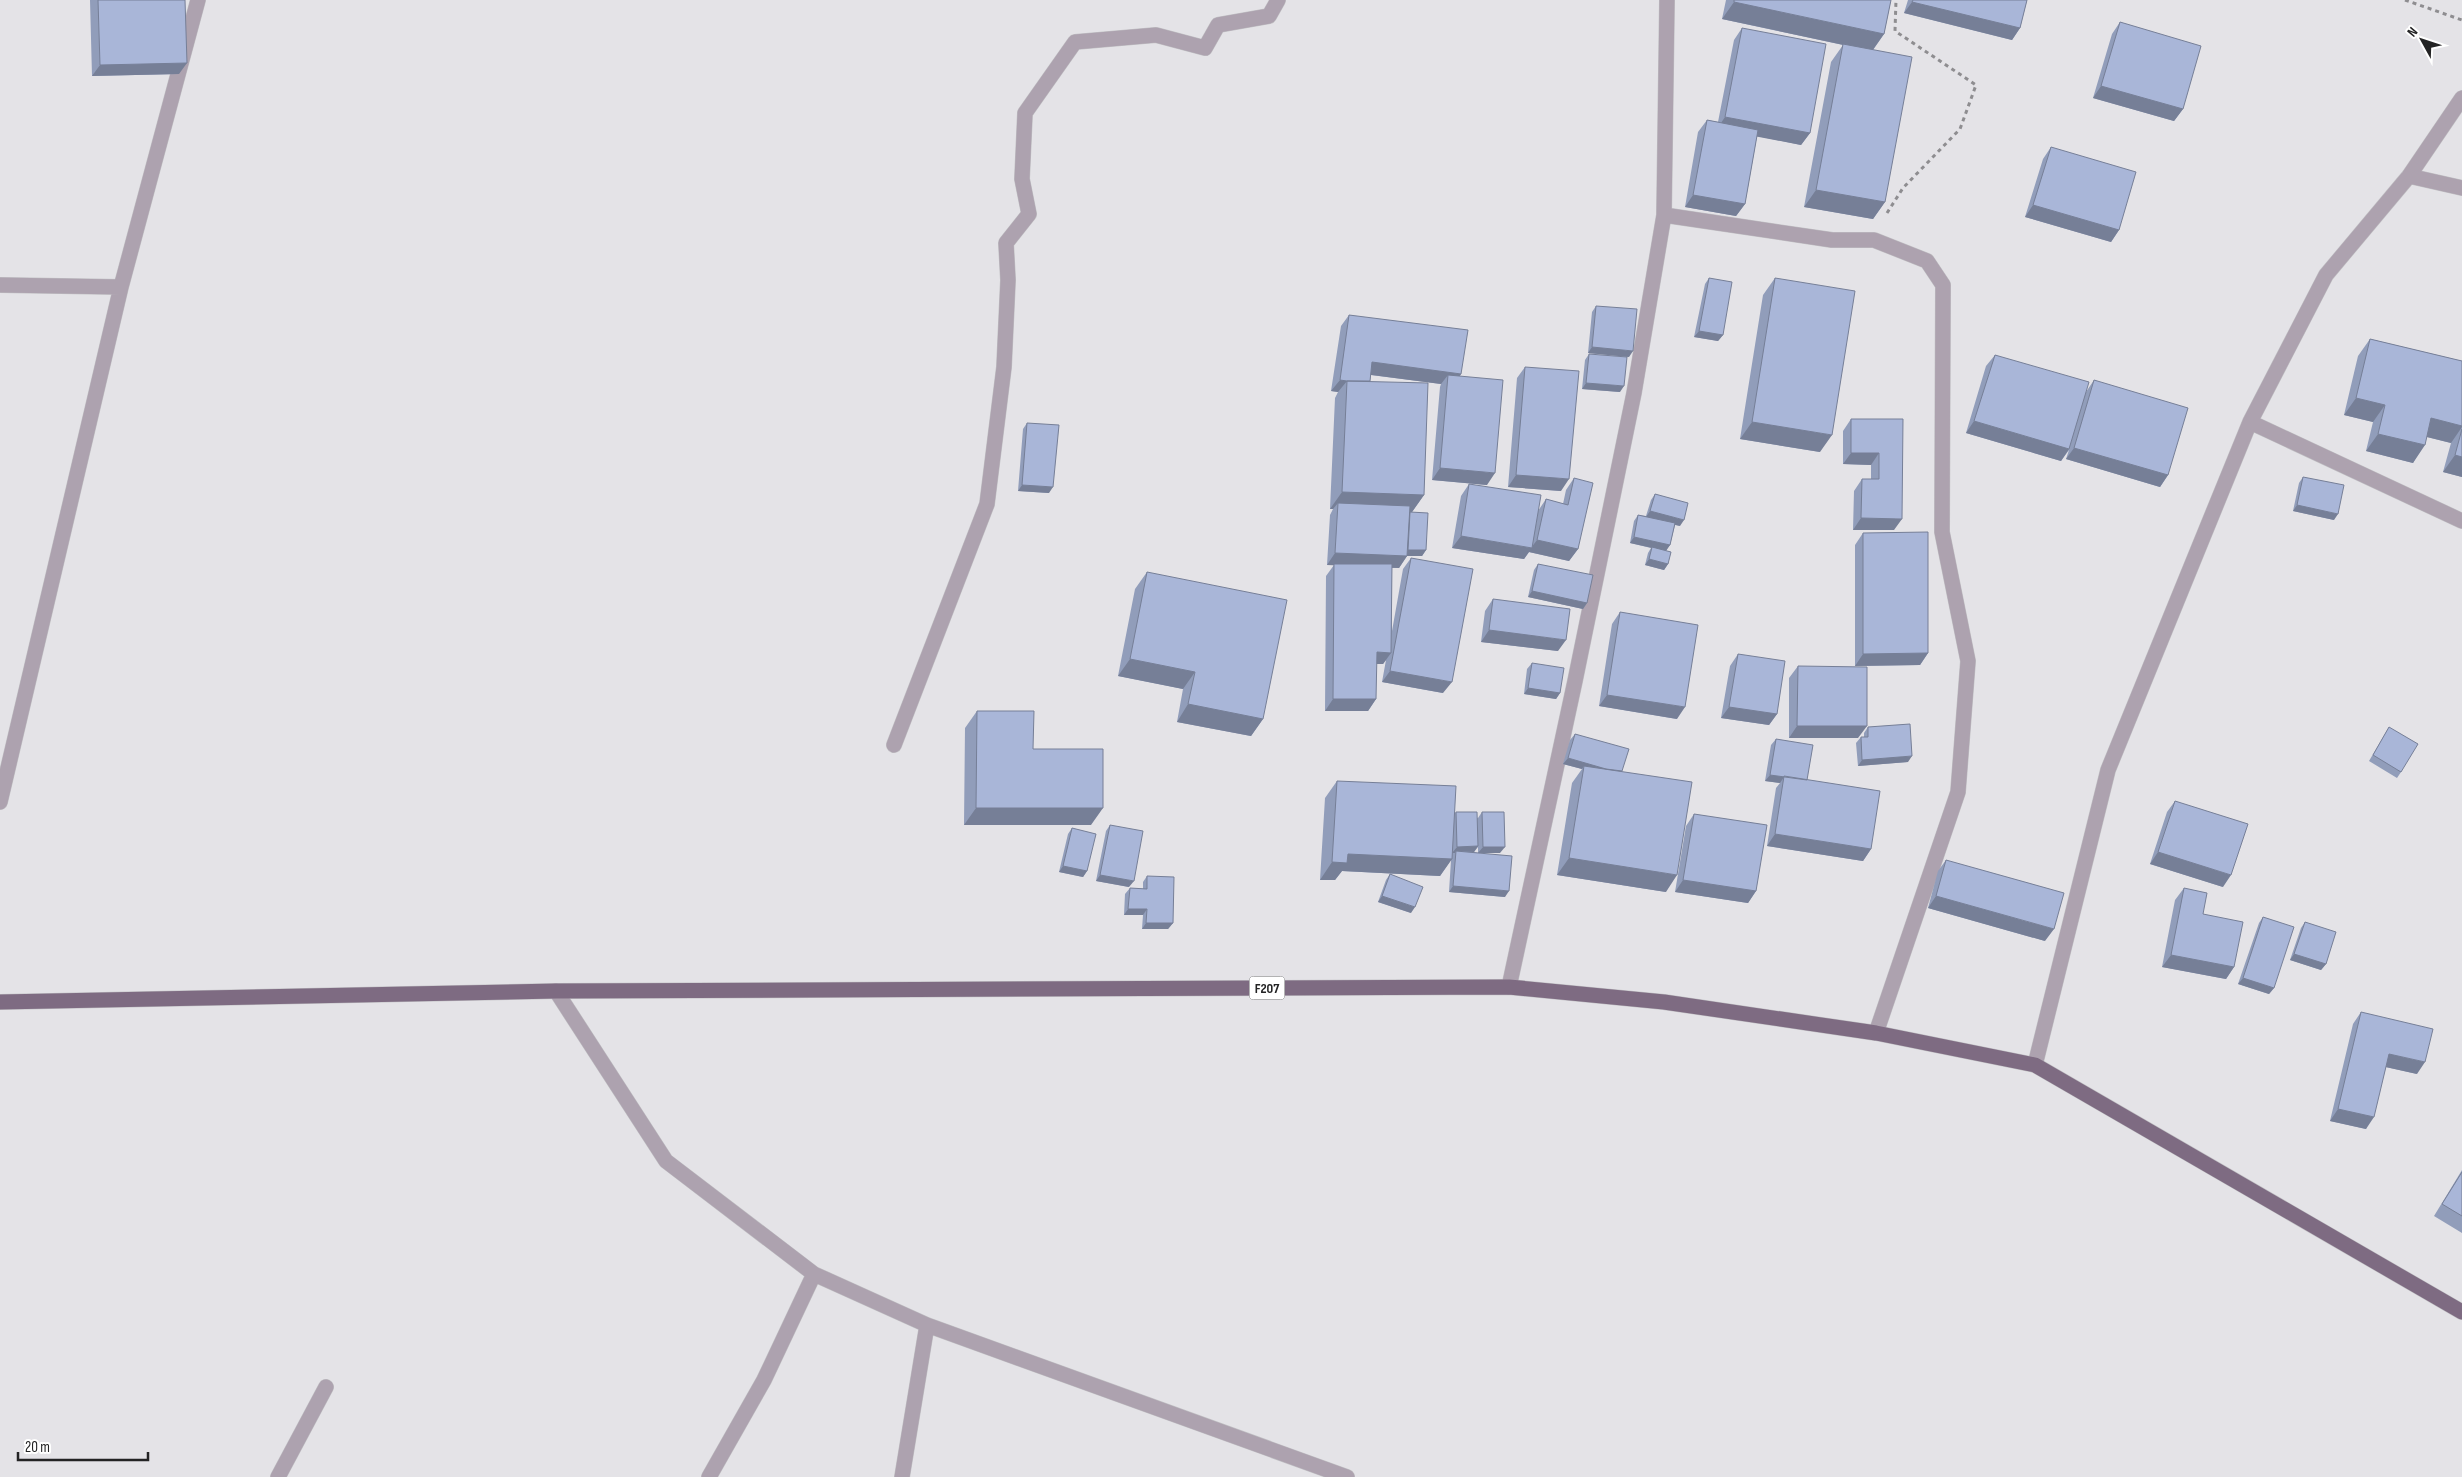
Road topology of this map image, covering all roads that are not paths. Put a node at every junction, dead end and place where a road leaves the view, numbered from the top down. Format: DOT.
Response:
graph roads {
  1 [pos="198,0"];
  2 [pos="1278,0"];
  3 [pos="1667,0"];
  4 [pos="2462,98"];
  5 [pos="2409,176"];
  6 [pos="2462,188"];
  7 [pos="1664,215"];
  8 [pos="0,285"];
  9 [pos="121,287"];
  10 [pos="2250,422"];
  11 [pos="2462,521"];
  12 [pos="894,746"];
  13 [pos="0,802"];
  14 [pos="1509,987"];
  15 [pos="556,990"];
  16 [pos="0,1002"];
  17 [pos="1876,1033"];
  18 [pos="2035,1066"];
  19 [pos="814,1274"];
  20 [pos="2462,1312"];
  21 [pos="927,1325"];
  22 [pos="326,1387"];
  23 [pos="278,1477"];
  24 [pos="709,1477"];
  25 [pos="902,1477"];
  26 [pos="1347,1477"];
  1 -- 9 [label="street"];
  2 -- 12 [label="street"];
  3 -- 7 [label="street"];
  4 -- 5 [label="street"];
  5 -- 6 [label="street"];
  5 -- 10 [label="street"];
  7 -- 14 [label="street"];
  7 -- 17 [label="street"];
  8 -- 9 [label="street"];
  9 -- 13 [label="street"];
  10 -- 11 [label="street"];
  10 -- 18 [label="street"];
  14 -- 15 [label="main road, F207"];
  14 -- 17 [label="main road, F207"];
  15 -- 16 [label="main road, F207"];
  15 -- 19 [label="street"];
  17 -- 18 [label="main road, F207"];
  18 -- 20 [label="main road, F207"];
  19 -- 21 [label="street"];
  19 -- 24 [label="street"];
  21 -- 25 [label="street"];
  21 -- 26 [label="street"];
  22 -- 23 [label="street"];
}
